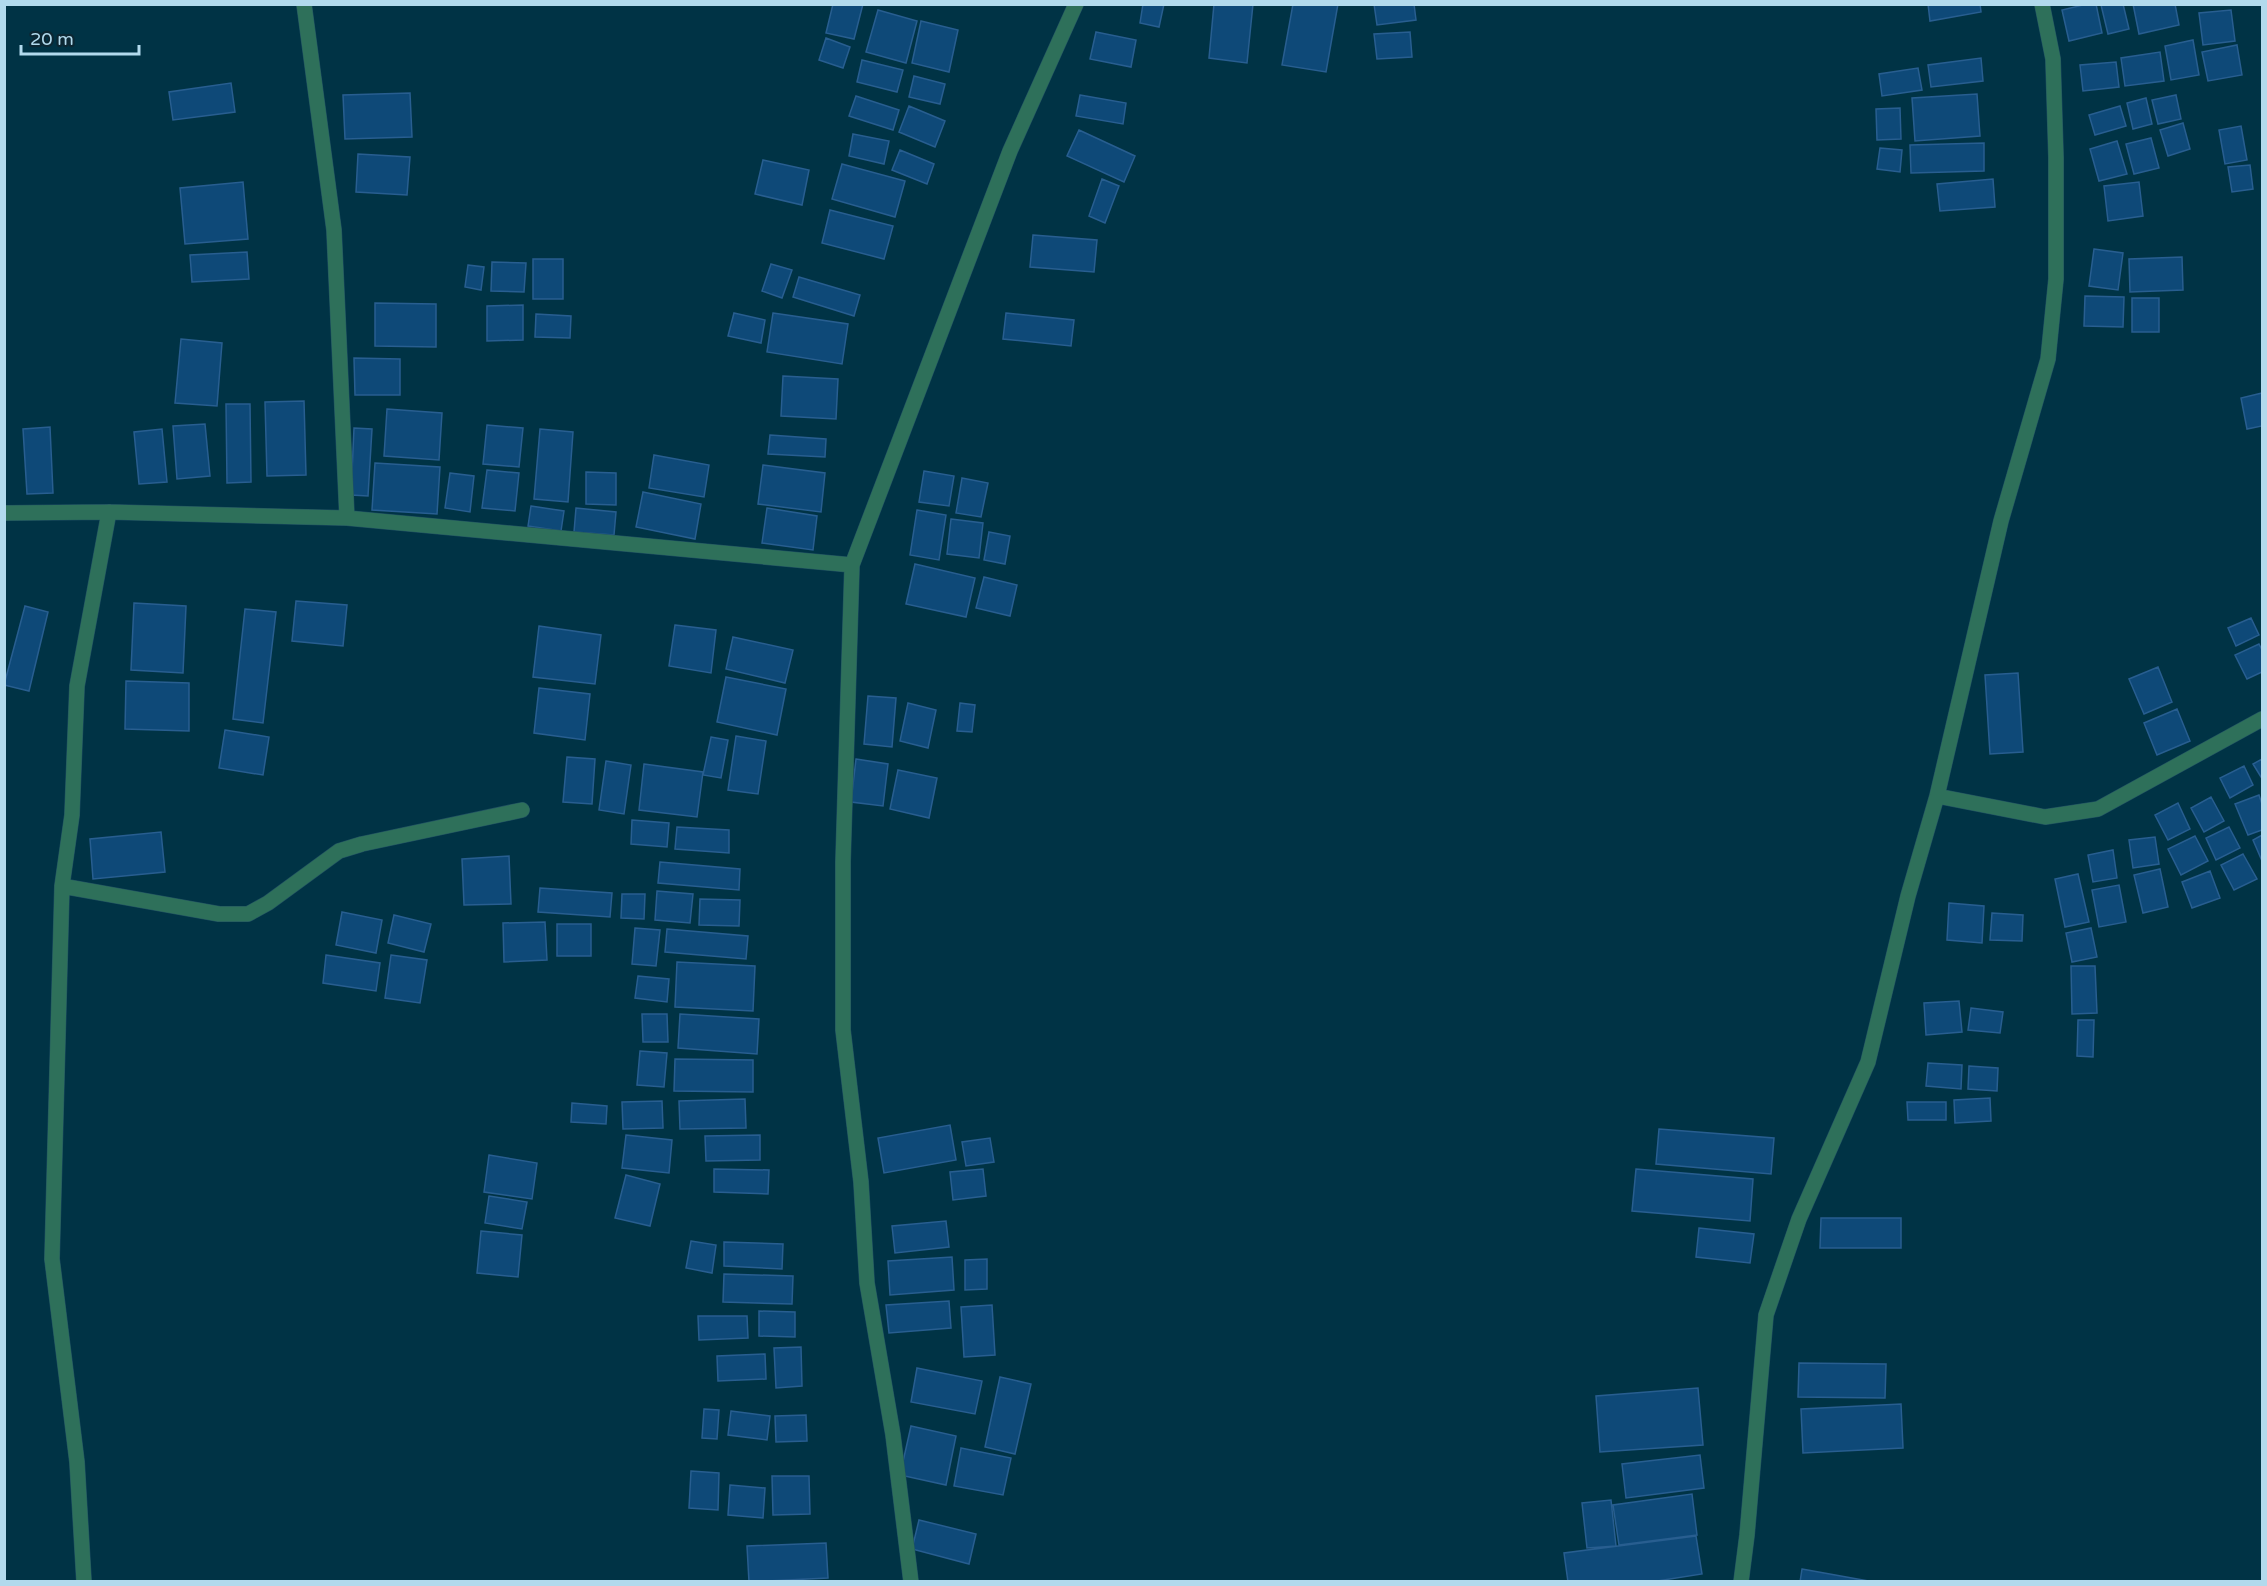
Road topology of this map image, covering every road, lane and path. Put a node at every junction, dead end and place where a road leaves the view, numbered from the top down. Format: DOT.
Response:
graph roads {
  1 [pos="304,4"];
  2 [pos="1076,4"];
  3 [pos="2042,4"];
  4 [pos="109,512"];
  5 [pos="4,513"];
  6 [pos="347,518"];
  7 [pos="852,565"];
  8 [pos="2262,719"];
  9 [pos="1937,796"];
  10 [pos="522,810"];
  11 [pos="62,886"];
  12 [pos="84,1581"];
  13 [pos="912,1581"];
  14 [pos="1740,1581"];
  1 -- 6 [label="street"];
  2 -- 7 [label="street"];
  3 -- 9 [label="street"];
  4 -- 5 [label="street"];
  4 -- 6 [label="street"];
  4 -- 11 [label="street"];
  6 -- 7 [label="street"];
  7 -- 13 [label="street"];
  8 -- 9 [label="street"];
  9 -- 14 [label="street"];
  10 -- 11 [label="street"];
  11 -- 12 [label="street"];
}
